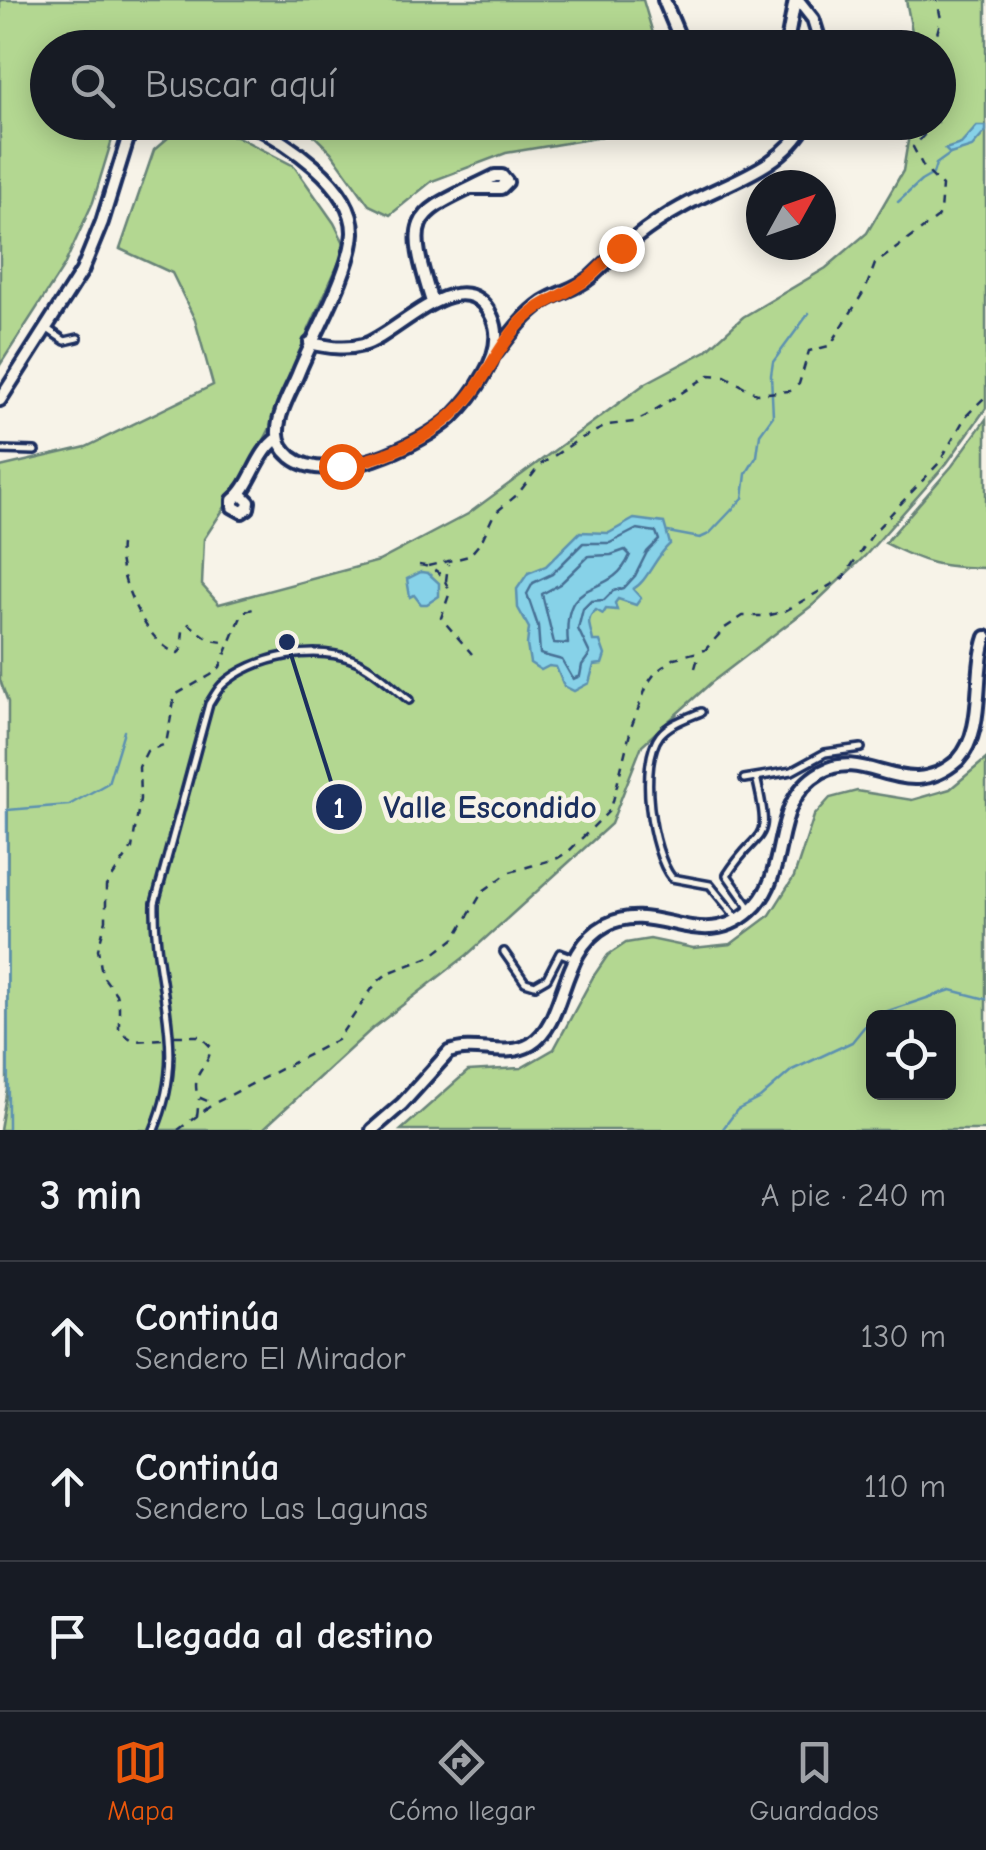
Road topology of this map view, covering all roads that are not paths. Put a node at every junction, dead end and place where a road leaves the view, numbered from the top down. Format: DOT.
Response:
graph roads {
  1 [pos="664,0"];
  2 [pos="796,0"];
  3 [pos="676,30"];
  4 [pos="790,30"];
  5 [pos="818,30"];
  6 [pos="127,140"];
  7 [pos="278,140"];
  8 [pos="795,140"];
  9 [pos="474,188"];
  10 [pos="432,302"];
  11 [pos="46,328"];
  12 [pos="496,330"];
  13 [pos="509,336"];
  14 [pos="78,338"];
  15 [pos="310,343"];
  16 [pos="492,358"];
  17 [pos="0,400"];
  18 [pos="278,438"];
  19 [pos="0,450"];
  20 [pos="35,451"];
  21 [pos="242,495"];
  22 [pos="986,637"];
  23 [pos="409,700"];
  24 [pos="701,712"];
  25 [pos="861,748"];
  26 [pos="756,777"];
  27 [pos="744,779"];
  28 [pos="752,909"];
  29 [pos="736,918"];
  30 [pos="504,952"];
  31 [pos="576,958"];
  32 [pos="154,1130"];
  33 [pos="372,1130"];
  1 -- 3 [label="street"];
  2 -- 4 [label="street"];
  2 -- 5 [label="street"];
  6 -- 11 [label="street"];
  7 -- 15 [label="street"];
  8 -- 13 [label="street"];
  9 -- 10 [label="street"];
  10 -- 12 [label="street"];
  10 -- 15 [label="street"];
  11 -- 14 [label="lane"];
  11 -- 17 [label="street"];
  12 -- 13 [label="street"];
  12 -- 16 [label="street"];
  13 -- 16 [label="street"];
  15 -- 18 [label="street"];
  16 -- 18 [label="street"];
  18 -- 21 [label="street"];
  19 -- 20 [label="lane"];
  22 -- 28 [label="street"];
  23 -- 32 [label="lane"];
  24 -- 29 [label="lane"];
  25 -- 26 [label="lane"];
  26 -- 27 [label="lane"];
  26 -- 28 [label="lane"];
  28 -- 29 [label="street"];
  29 -- 31 [label="street"];
  30 -- 31 [label="lane"];
  31 -- 33 [label="street"];
}
